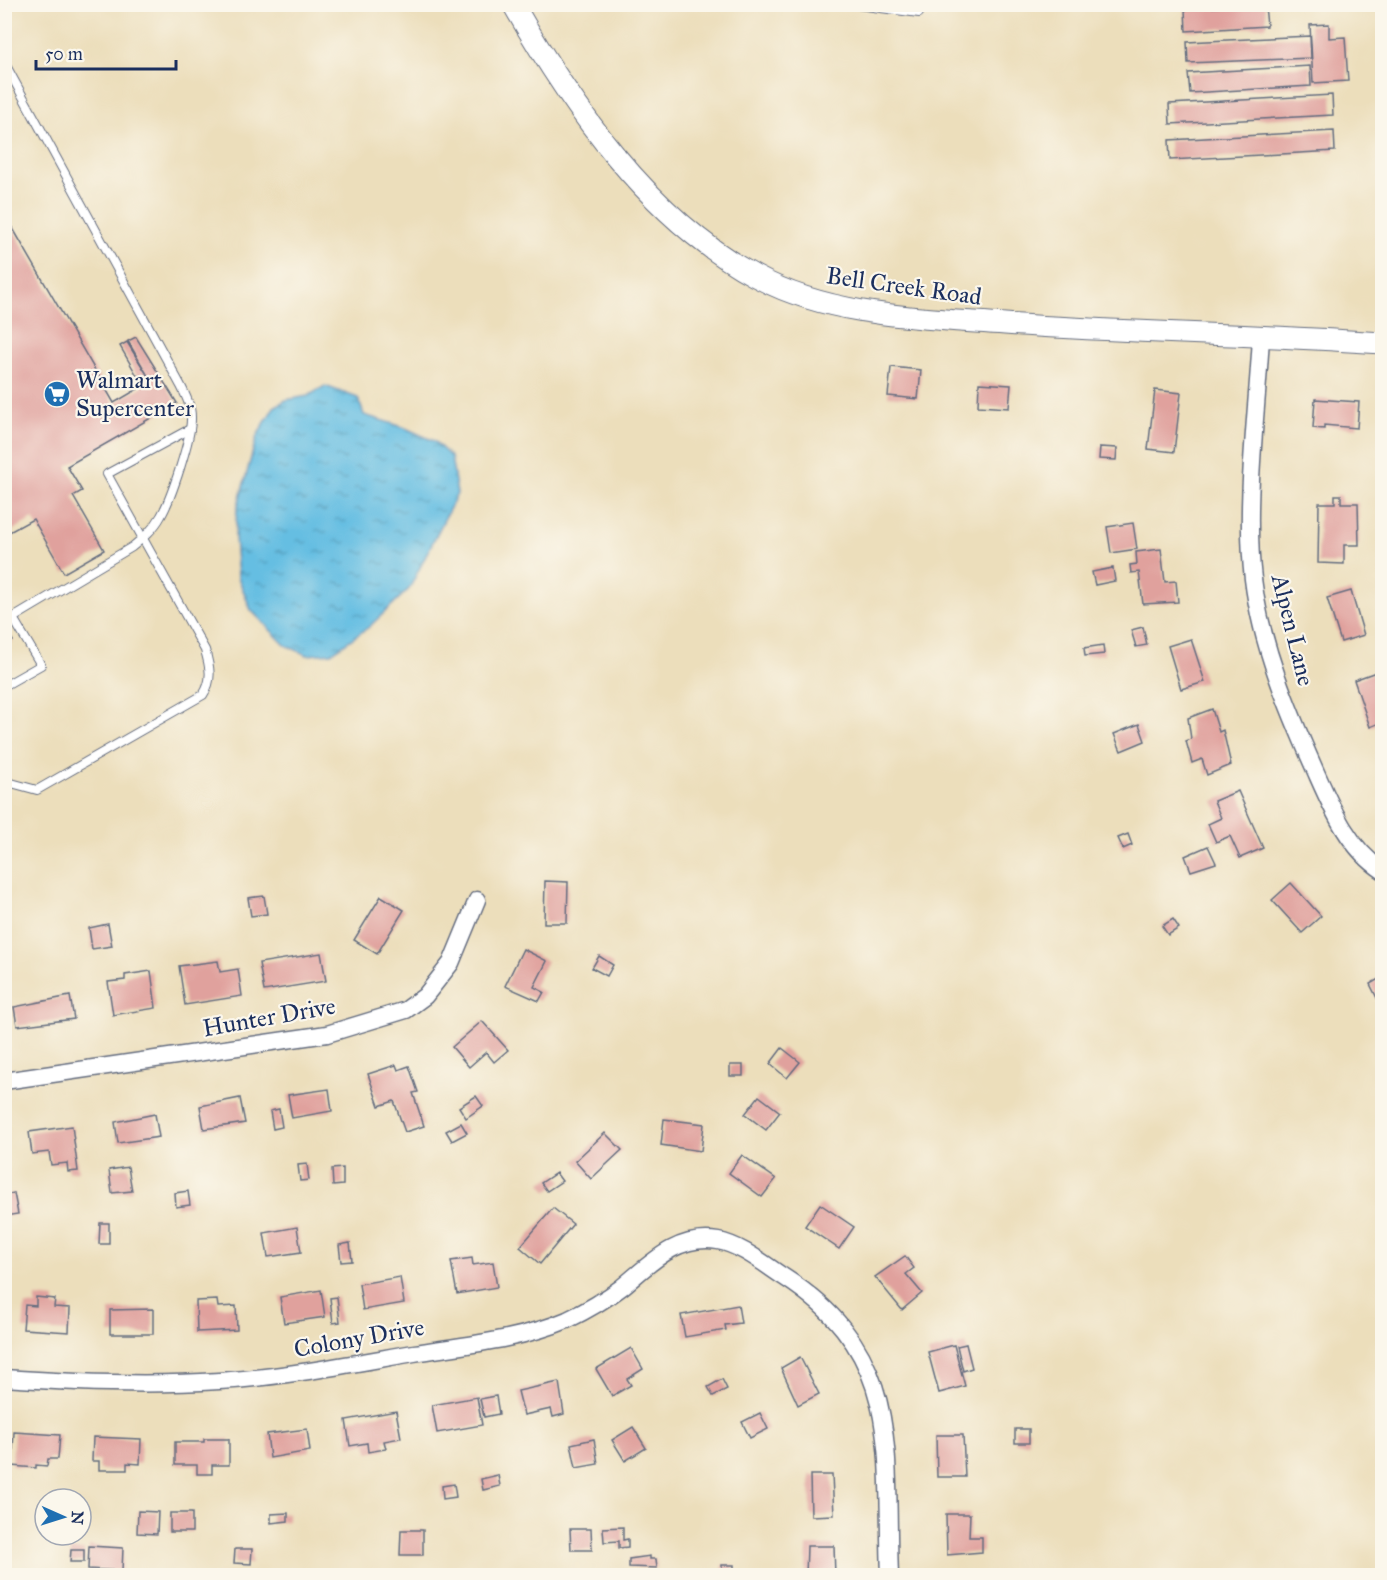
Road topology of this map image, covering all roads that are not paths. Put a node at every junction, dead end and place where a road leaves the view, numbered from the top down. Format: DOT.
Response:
graph roads {
  1 [pos="513,4"];
  2 [pos="850,4"];
  3 [pos="919,13"];
  4 [pos="4,62"];
  5 [pos="1261,338"];
  6 [pos="1383,343"];
  7 [pos="190,429"];
  8 [pos="144,537"];
  9 [pos="4,686"];
  10 [pos="4,781"];
  11 [pos="1383,870"];
  12 [pos="477,900"];
  13 [pos="4,1081"];
  14 [pos="4,1378"];
  15 [pos="890,1575"];
  1 -- 5 [label="street, Bell Creek Road"];
  2 -- 3 [label="lane"];
  4 -- 7 [label="lane"];
  5 -- 6 [label="street, Bell Creek Road"];
  5 -- 11 [label="street, Alpen Lane"];
  7 -- 8 [label="lane"];
  7 -- 8 [label="lane"];
  8 -- 9 [label="lane"];
  8 -- 10 [label="lane"];
  12 -- 13 [label="street, Hunter Drive"];
  14 -- 15 [label="street, Colony Drive"];
}
